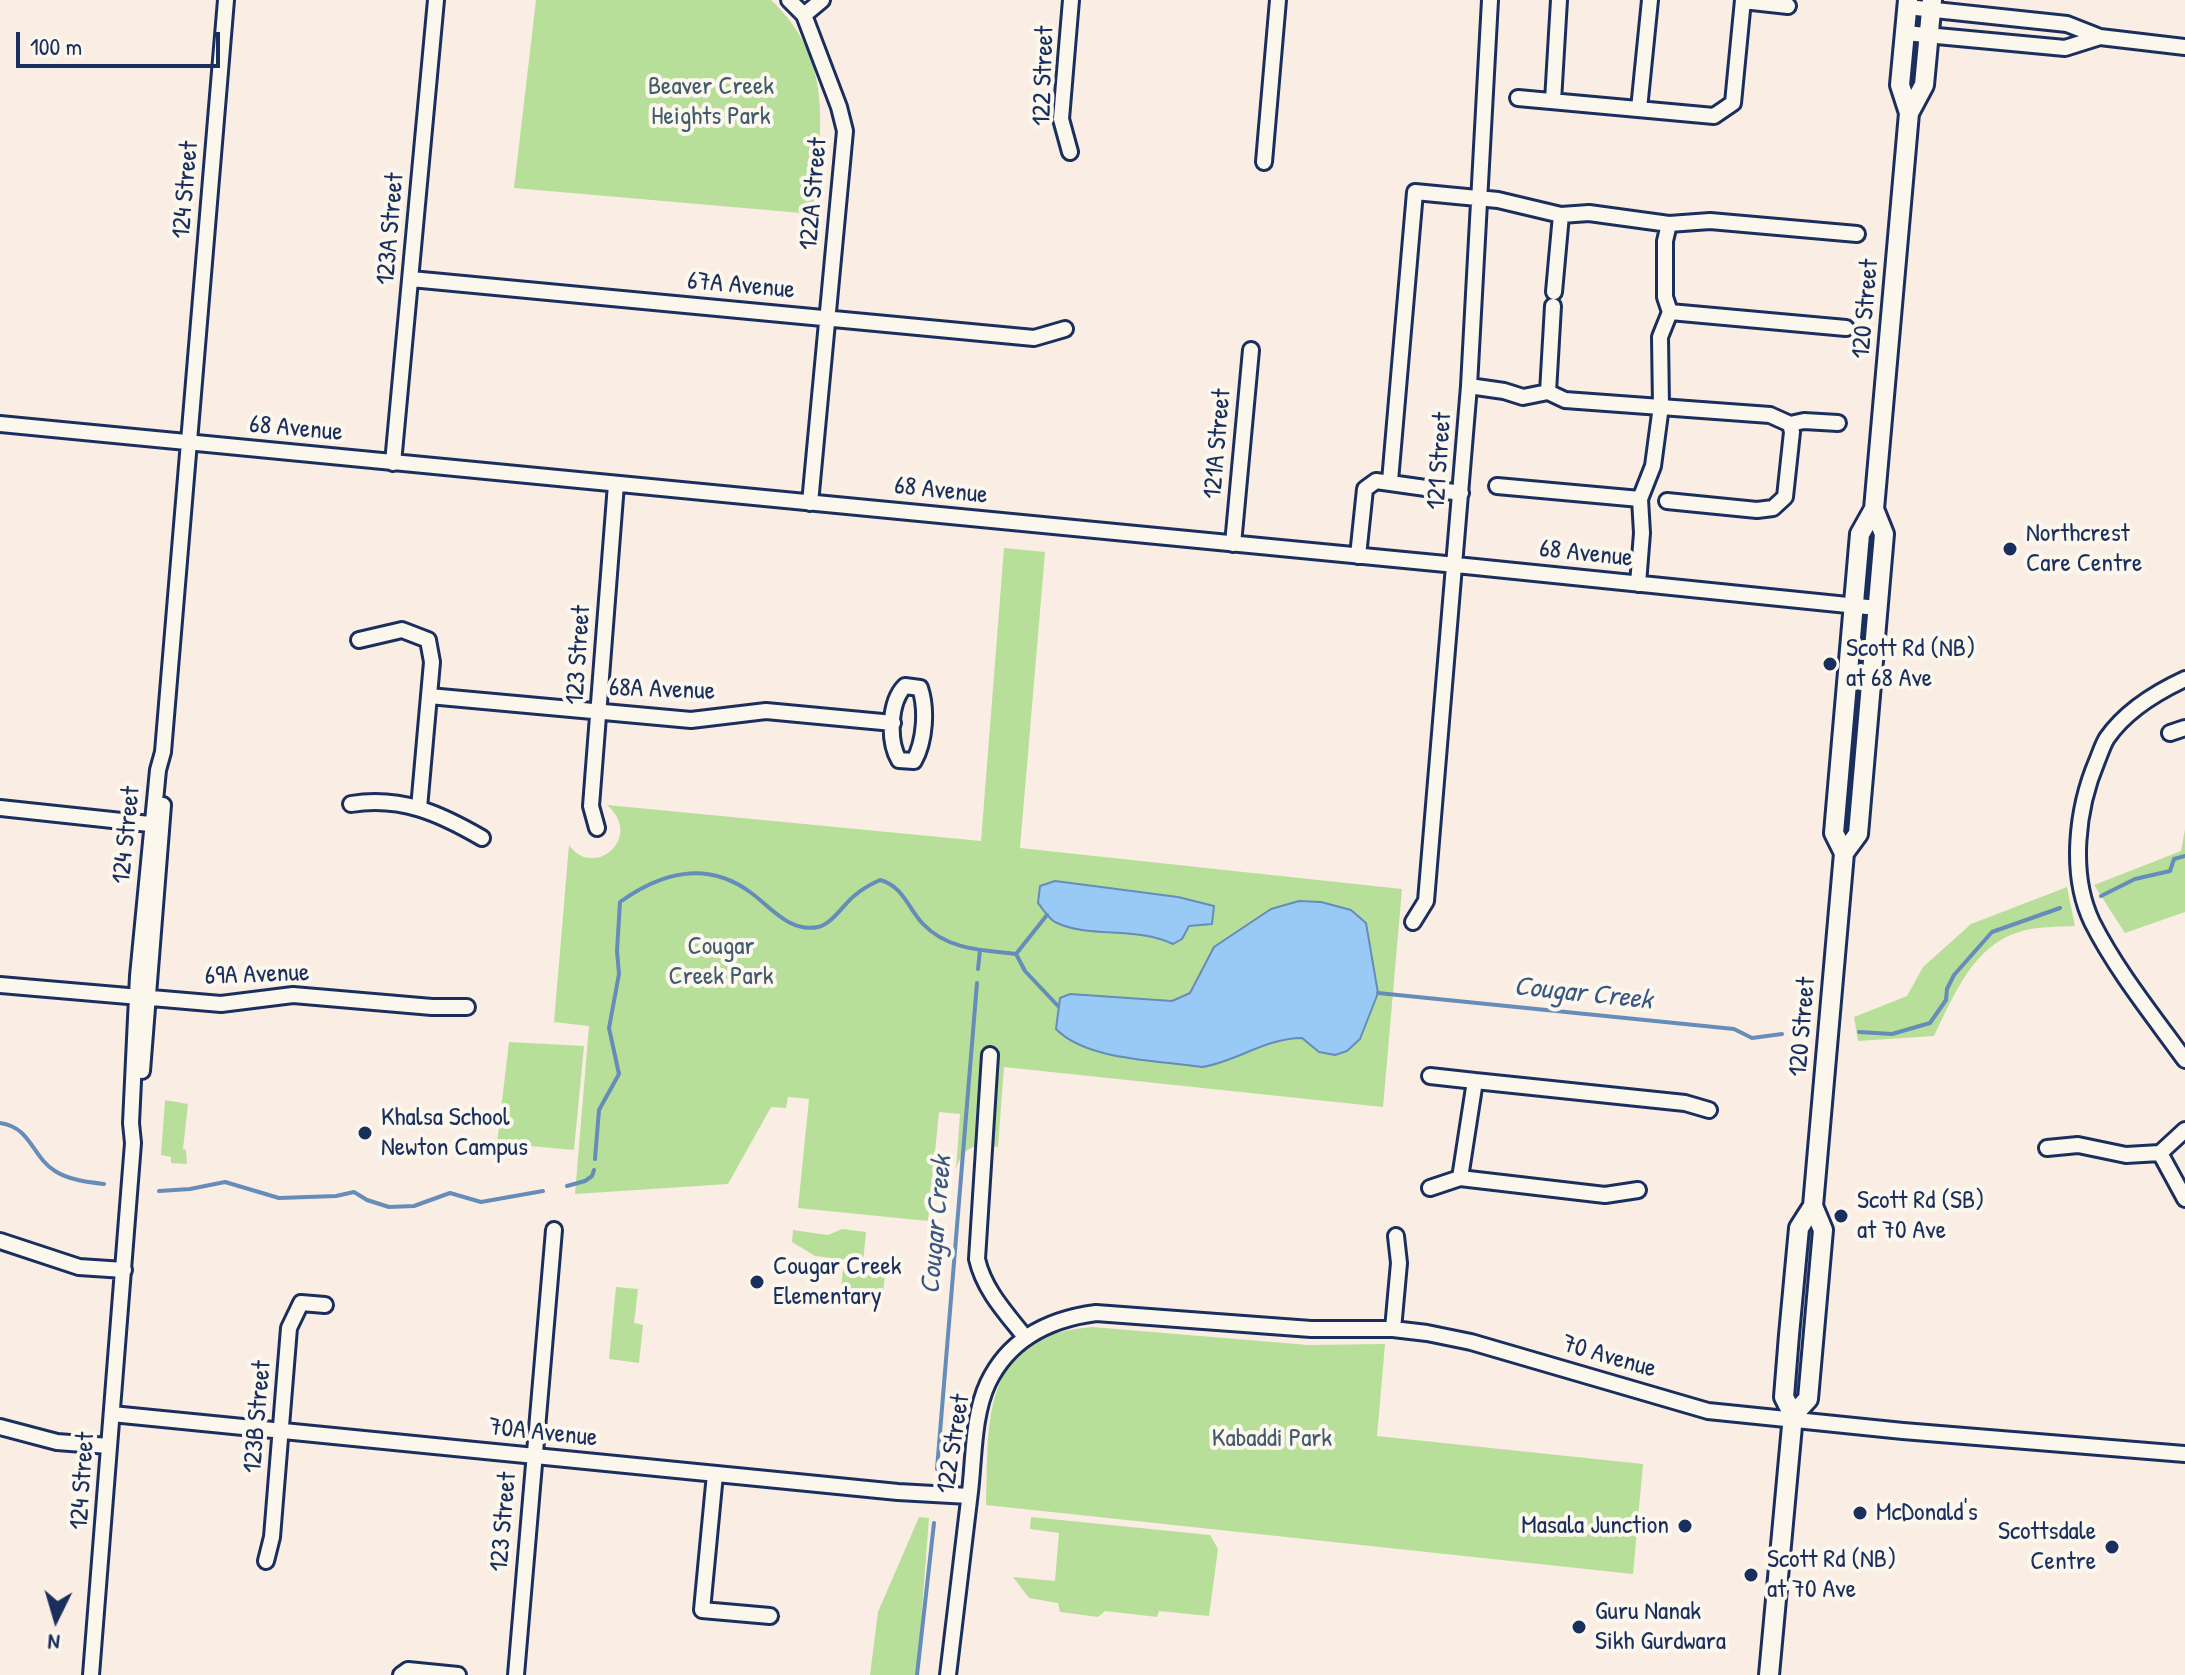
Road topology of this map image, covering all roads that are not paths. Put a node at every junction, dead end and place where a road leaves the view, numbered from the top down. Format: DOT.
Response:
graph roads {
  1 [pos="226,0"];
  2 [pos="436,0"];
  3 [pos="789,0"];
  4 [pos="822,0"];
  5 [pos="1071,0"];
  6 [pos="1278,0"];
  7 [pos="1490,0"];
  8 [pos="1559,0"];
  9 [pos="1650,0"];
  10 [pos="1743,1"];
  11 [pos="1908,3"];
  12 [pos="1931,4"];
  13 [pos="1788,6"];
  14 [pos="804,15"];
  15 [pos="1905,33"];
  16 [pos="1928,35"];
  17 [pos="2100,37"];
  18 [pos="2185,47"];
  19 [pos="1518,98"];
  20 [pos="1553,101"];
  21 [pos="1639,109"];
  22 [pos="1909,113"];
  23 [pos="1070,152"];
  24 [pos="1264,162"];
  25 [pos="1481,198"];
  26 [pos="1561,215"];
  27 [pos="1669,224"];
  28 [pos="1857,234"];
  29 [pos="411,279"];
  30 [pos="1670,312"];
  31 [pos="828,318"];
  32 [pos="1846,328"];
  33 [pos="1065,329"];
  34 [pos="1251,350"];
  35 [pos="1469,386"];
  36 [pos="1548,392"];
  37 [pos="1661,406"];
  38 [pos="1838,423"];
  39 [pos="0,424"];
  40 [pos="1790,424"];
  41 [pos="189,443"];
  42 [pos="393,463"];
  43 [pos="1390,481"];
  44 [pos="616,484"];
  45 [pos="1497,486"];
  46 [pos="1461,493"];
  47 [pos="1640,499"];
  48 [pos="1667,501"];
  49 [pos="810,503"];
  50 [pos="1874,509"];
  51 [pos="1233,544"];
  52 [pos="1358,556"];
  53 [pos="1456,565"];
  54 [pos="1638,584"];
  55 [pos="1854,606"];
  56 [pos="1877,608"];
  57 [pos="359,640"];
  58 [pos="2185,679"];
  59 [pos="429,696"];
  60 [pos="599,712"];
  61 [pos="893,723"];
  62 [pos="2185,728"];
  63 [pos="2170,733"];
  64 [pos="351,804"];
  65 [pos="0,808"];
  66 [pos="419,808"];
  67 [pos="156,825"];
  68 [pos="597,828"];
  69 [pos="482,838"];
  70 [pos="1844,853"];
  71 [pos="1413,922"];
  72 [pos="0,985"];
  73 [pos="142,998"];
  74 [pos="467,1007"];
  75 [pos="990,1055"];
  76 [pos="2185,1060"];
  77 [pos="1430,1076"];
  78 [pos="1475,1081"];
  79 [pos="1709,1110"];
  80 [pos="2185,1130"];
  81 [pos="2047,1148"];
  82 [pos="2160,1153"];
  83 [pos="1460,1178"];
  84 [pos="1430,1188"];
  85 [pos="1638,1190"];
  86 [pos="2185,1199"];
  87 [pos="554,1230"];
  88 [pos="1396,1236"];
  89 [pos="0,1241"];
  90 [pos="124,1270"];
  91 [pos="325,1305"];
  92 [pos="1393,1329"];
  93 [pos="1025,1337"];
  94 [pos="112,1414"];
  95 [pos="1793,1418"];
  96 [pos="0,1427"];
  97 [pos="281,1430"];
  98 [pos="109,1446"];
  99 [pos="2185,1454"];
  100 [pos="534,1456"];
  101 [pos="715,1474"];
  102 [pos="969,1496"];
  103 [pos="266,1561"];
  104 [pos="770,1616"];
  105 [pos="91,1675"];
  106 [pos="401,1675"];
  107 [pos="458,1675"];
  108 [pos="516,1675"];
  109 [pos="948,1675"];
  110 [pos="1769,1675"];
  1 -- 41 [label="street, 124 Street"];
  2 -- 29 [label="street, 123A Street"];
  3 -- 14 [label="street"];
  4 -- 14 [label="street"];
  5 -- 23 [label="street, 122 Street"];
  6 -- 24 [label="street"];
  7 -- 25 [label="street, 121 Street"];
  8 -- 20 [label="street"];
  9 -- 21 [label="street"];
  10 -- 13 [label="street"];
  10 -- 21 [label="street"];
  11 -- 12 [label="street"];
  11 -- 15 [label="main road, 120 Street"];
  12 -- 16 [label="main road, 120 Street"];
  12 -- 17 [label="street"];
  14 -- 31 [label="street, 122A Street"];
  15 -- 16 [label="street"];
  15 -- 22 [label="main road, 120 Street"];
  16 -- 17 [label="street"];
  16 -- 22 [label="main road, 120 Street"];
  17 -- 18 [label="street"];
  19 -- 20 [label="street"];
  20 -- 21 [label="street"];
  22 -- 50 [label="main road, 120 Street"];
  25 -- 26 [label="street"];
  25 -- 35 [label="street, 121 Street"];
  25 -- 43 [label="street"];
  26 -- 27 [label="street"];
  26 -- 36 [label="street"];
  27 -- 28 [label="street"];
  27 -- 30 [label="street"];
  29 -- 31 [label="street, 67A Avenue"];
  29 -- 42 [label="street, 123A Street"];
  30 -- 32 [label="street"];
  30 -- 37 [label="street"];
  31 -- 33 [label="street, 67A Avenue"];
  31 -- 49 [label="street, 122A Street"];
  34 -- 51 [label="street, 121A Street"];
  35 -- 36 [label="street"];
  35 -- 46 [label="street, 121 Street"];
  36 -- 37 [label="street"];
  37 -- 40 [label="street"];
  37 -- 47 [label="street"];
  38 -- 40 [label="street"];
  39 -- 41 [label="street, 68 Avenue"];
  40 -- 48 [label="street"];
  41 -- 42 [label="street, 68 Avenue"];
  41 -- 67 [label="street, 124 Street"];
  42 -- 44 [label="street, 68 Avenue"];
  43 -- 46 [label="street"];
  43 -- 52 [label="street"];
  44 -- 49 [label="street, 68 Avenue"];
  44 -- 60 [label="street, 123 Street"];
  45 -- 47 [label="street"];
  46 -- 53 [label="street, 121 Street"];
  47 -- 54 [label="street"];
  49 -- 51 [label="street, 68 Avenue"];
  50 -- 55 [label="main road, 120 Street"];
  50 -- 56 [label="main road, 120 Street"];
  51 -- 52 [label="street, 68 Avenue"];
  52 -- 53 [label="street, 68 Avenue"];
  53 -- 54 [label="street, 68 Avenue"];
  53 -- 71 [label="street, 121 Street"];
  54 -- 55 [label="street, 68 Avenue"];
  55 -- 56 [label="street, 68 Avenue"];
  55 -- 70 [label="main road, 120 Street"];
  56 -- 70 [label="main road, 120 Street"];
  57 -- 59 [label="street"];
  58 -- 76 [label="street"];
  59 -- 60 [label="street, 68A Avenue"];
  59 -- 66 [label="street"];
  60 -- 61 [label="street, 68A Avenue"];
  60 -- 68 [label="street, 123 Street"];
  61 -- 61 [label="street"];
  62 -- 63 [label="street"];
  64 -- 66 [label="street"];
  65 -- 67 [label="street"];
  66 -- 69 [label="street"];
  67 -- 73 [label="street, 124 Street"];
  70 -- 95 [label="main road, 120 Street"];
  72 -- 73 [label="street, 69A Avenue"];
  73 -- 74 [label="street, 69A Avenue"];
  73 -- 90 [label="street, 124 Street"];
  75 -- 93 [label="street"];
  77 -- 78 [label="street"];
  78 -- 79 [label="street"];
  78 -- 83 [label="street"];
  80 -- 82 [label="street"];
  81 -- 82 [label="street"];
  82 -- 86 [label="street"];
  83 -- 84 [label="street"];
  83 -- 85 [label="street"];
  87 -- 100 [label="street, 123 Street"];
  88 -- 92 [label="street"];
  89 -- 90 [label="street"];
  90 -- 94 [label="street, 124 Street"];
  91 -- 97 [label="street, 123B Street"];
  92 -- 93 [label="street, 70 Avenue"];
  92 -- 95 [label="street, 70 Avenue"];
  93 -- 102 [label="street, 122 Street"];
  94 -- 97 [label="street, 70A Avenue"];
  94 -- 98 [label="street, 124 Street"];
  95 -- 99 [label="street, 70 Avenue"];
  95 -- 110 [label="main road, 120 Street"];
  96 -- 98 [label="street"];
  97 -- 100 [label="street, 70A Avenue"];
  97 -- 103 [label="street, 123B Street"];
  98 -- 105 [label="street, 124 Street"];
  100 -- 101 [label="street, 70A Avenue"];
  100 -- 108 [label="street, 123 Street"];
  101 -- 102 [label="street, 70A Avenue"];
  101 -- 104 [label="street"];
  102 -- 109 [label="street, 122 Street"];
  106 -- 107 [label="street"];
}
